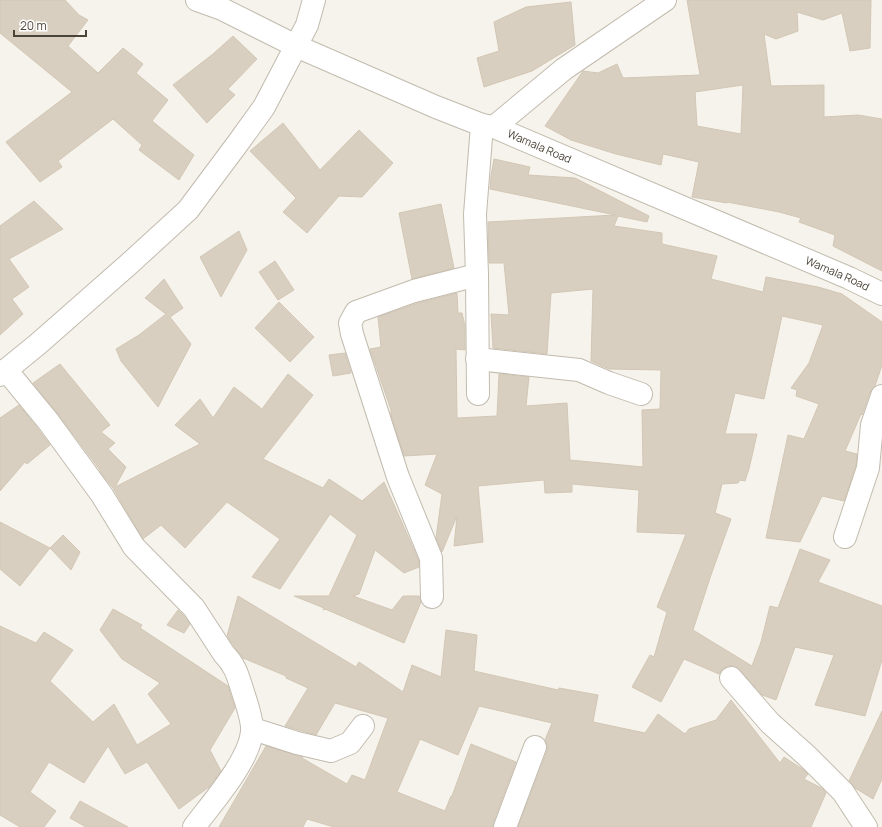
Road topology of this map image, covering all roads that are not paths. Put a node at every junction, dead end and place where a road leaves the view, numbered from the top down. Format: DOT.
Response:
graph roads {
  1 [pos="197,0"];
  2 [pos="314,0"];
  3 [pos="665,0"];
  4 [pos="296,46"];
  5 [pos="488,126"];
  6 [pos="476,275"];
  7 [pos="882,294"];
  8 [pos="477,359"];
  9 [pos="3,373"];
  10 [pos="478,394"];
  11 [pos="641,394"];
  12 [pos="882,396"];
  13 [pos="845,537"];
  14 [pos="432,598"];
  15 [pos="731,678"];
  16 [pos="363,726"];
  17 [pos="253,729"];
  18 [pos="535,747"];
  19 [pos="194,827"];
  20 [pos="505,827"];
  21 [pos="866,827"];
  1 -- 4 [label="street, Wamala Road"];
  2 -- 4 [label="street"];
  3 -- 5 [label="street"];
  4 -- 5 [label="street, Wamala Road"];
  4 -- 9 [label="street"];
  5 -- 6 [label="street"];
  5 -- 7 [label="street, Wamala Road"];
  6 -- 8 [label="street"];
  6 -- 14 [label="street"];
  8 -- 10 [label="street"];
  8 -- 11 [label="street"];
  9 -- 17 [label="street"];
  12 -- 13 [label="street"];
  15 -- 21 [label="street"];
  16 -- 17 [label="street"];
  17 -- 19 [label="street"];
  18 -- 20 [label="street"];
}
